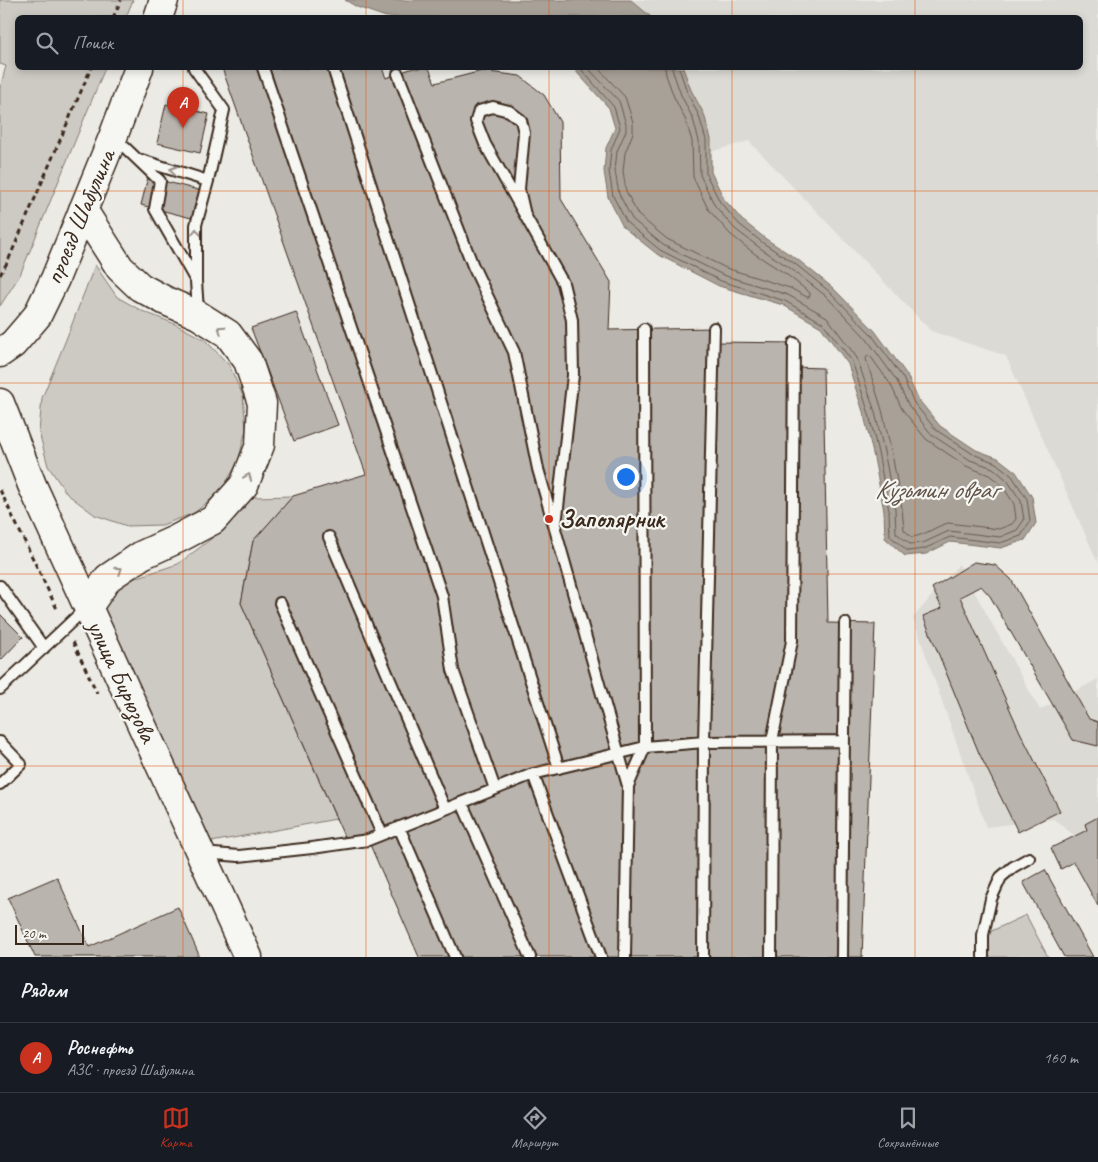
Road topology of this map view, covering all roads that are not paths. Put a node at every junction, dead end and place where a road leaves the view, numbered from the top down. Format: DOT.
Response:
graph roads {
  1 [pos="138,70"];
  2 [pos="195,70"];
  3 [pos="264,70"];
  4 [pos="334,70"];
  5 [pos="398,74"];
  6 [pos="113,137"];
  7 [pos="138,159"];
  8 [pos="208,181"];
  9 [pos="83,210"];
  10 [pos="525,215"];
  11 [pos="196,281"];
  12 [pos="198,315"];
  13 [pos="714,328"];
  14 [pos="644,330"];
  15 [pos="794,343"];
  16 [pos="0,353"];
  17 [pos="0,404"];
  18 [pos="555,531"];
  19 [pos="329,536"];
  20 [pos="0,586"];
  21 [pos="280,603"];
  22 [pos="88,607"];
  23 [pos="845,623"];
  24 [pos="44,648"];
  25 [pos="0,689"];
  26 [pos="772,741"];
  27 [pos="844,741"];
  28 [pos="0,742"];
  29 [pos="704,742"];
  30 [pos="645,747"];
  31 [pos="619,753"];
  32 [pos="559,768"];
  33 [pos="533,774"];
  34 [pos="0,784"];
  35 [pos="628,786"];
  36 [pos="495,789"];
  37 [pos="462,803"];
  38 [pos="445,809"];
  39 [pos="399,827"];
  40 [pos="382,834"];
  41 [pos="200,853"];
  42 [pos="1029,858"];
  43 [pos="248,957"];
  44 [pos="455,957"];
  45 [pos="530,957"];
  46 [pos="601,957"];
  47 [pos="625,957"];
  48 [pos="703,957"];
  49 [pos="771,957"];
  50 [pos="842,957"];
  51 [pos="983,957"];
  1 -- 6 [label="main road, проезд Шабулина"];
  2 -- 8 [label="lane"];
  3 -- 36 [label="lane"];
  4 -- 32 [label="lane"];
  5 -- 18 [label="lane"];
  6 -- 7 [label="lane"];
  6 -- 9 [label="main road, проезд Шабулина"];
  8 -- 7 [label="lane, one-way"];
  7 -- 11 [label="lane"];
  11 -- 8 [label="lane, one-way"];
  9 -- 12 [label="main road"];
  9 -- 16 [label="main road, проезд Шабулина"];
  10 -- 10 [label="lane"];
  10 -- 18 [label="lane"];
  11 -- 12 [label="lane"];
  22 -- 12 [label="main road, one-way"];
  13 -- 29 [label="lane"];
  14 -- 30 [label="lane"];
  15 -- 26 [label="lane"];
  17 -- 22 [label="main road, улица Бирюзова"];
  18 -- 31 [label="lane"];
  19 -- 38 [label="lane"];
  20 -- 24 [label="lane"];
  21 -- 40 [label="lane"];
  22 -- 24 [label="lane"];
  22 -- 41 [label="main road, улица Бирюзова"];
  23 -- 27 [label="lane"];
  24 -- 25 [label="lane"];
  26 -- 27 [label="lane"];
  26 -- 29 [label="lane"];
  26 -- 49 [label="lane"];
  27 -- 50 [label="lane"];
  28 -- 34 [label="lane"];
  29 -- 30 [label="lane"];
  29 -- 48 [label="lane"];
  30 -- 31 [label="lane"];
  30 -- 35 [label="lane"];
  31 -- 32 [label="lane"];
  31 -- 35 [label="lane"];
  32 -- 33 [label="lane"];
  33 -- 36 [label="lane"];
  33 -- 46 [label="lane"];
  35 -- 47 [label="lane"];
  36 -- 37 [label="lane"];
  37 -- 38 [label="lane"];
  37 -- 45 [label="lane"];
  38 -- 39 [label="lane"];
  39 -- 40 [label="lane"];
  39 -- 44 [label="lane"];
  40 -- 41 [label="lane"];
  41 -- 43 [label="main road, улица Бирюзова"];
  42 -- 51 [label="lane"];
}
